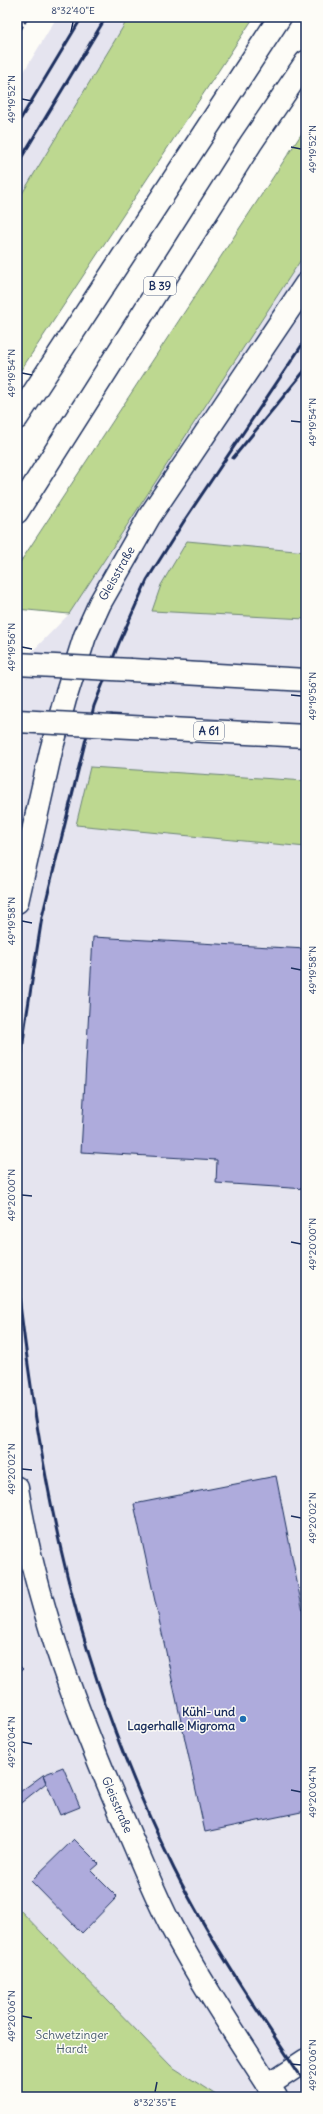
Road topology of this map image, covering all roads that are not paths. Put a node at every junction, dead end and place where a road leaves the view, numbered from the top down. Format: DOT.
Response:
graph roads {
  1 [pos="280,17"];
  2 [pos="306,62"];
  3 [pos="306,284"];
  4 [pos="17,418"];
  5 [pos="17,512"];
  6 [pos="17,664"];
  7 [pos="306,680"];
  8 [pos="17,721"];
  9 [pos="306,736"];
  10 [pos="17,902"];
  11 [pos="17,1488"];
  12 [pos="306,2060"];
  13 [pos="272,2091"];
  1 -- 4 [label="main road"];
  2 -- 5 [label="main road, B 39"];
  3 -- 10 [label="main road, Gleisstraße"];
  6 -- 7 [label="main road, bridge"];
  8 -- 9 [label="main road, A 61, bridge"];
  11 -- 13 [label="main road, Gleisstraße"];
  12 -- 13 [label="main road"];
}
